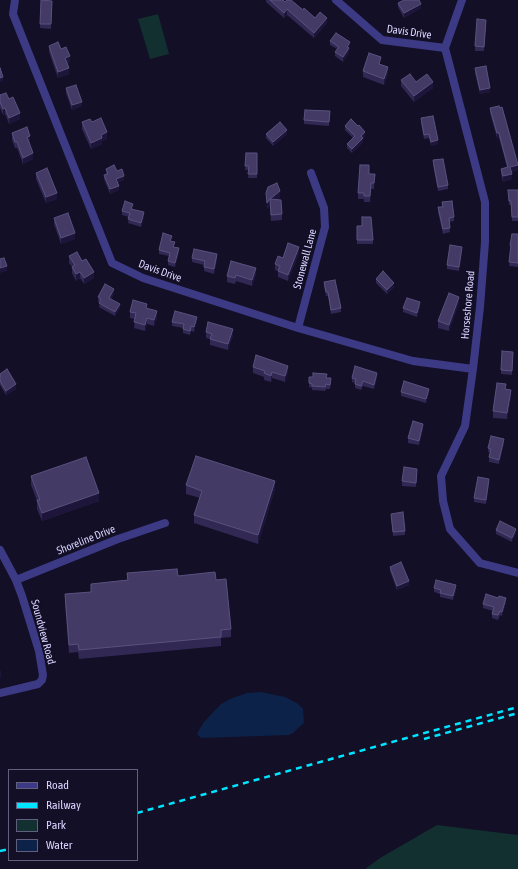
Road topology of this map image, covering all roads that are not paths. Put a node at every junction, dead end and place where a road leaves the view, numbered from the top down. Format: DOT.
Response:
graph roads {
  1 [pos="15,0"];
  2 [pos="336,0"];
  3 [pos="462,0"];
  4 [pos="445,48"];
  5 [pos="311,174"];
  6 [pos="298,328"];
  7 [pos="473,369"];
  8 [pos="165,523"];
  9 [pos="0,550"];
  10 [pos="518,573"];
  11 [pos="16,580"];
  12 [pos="0,693"];
  1 -- 6 [label="street, Davis Drive"];
  2 -- 4 [label="street, Davis Drive"];
  3 -- 4 [label="street"];
  4 -- 7 [label="street, Horseshore Road"];
  5 -- 6 [label="street, Stonewall Lane"];
  6 -- 7 [label="street, Davis Drive"];
  7 -- 10 [label="street, Horseshore Road"];
  8 -- 11 [label="street, Shoreline Drive"];
  9 -- 11 [label="street, Soundview Road"];
  11 -- 12 [label="street, Soundview Road"];
}
